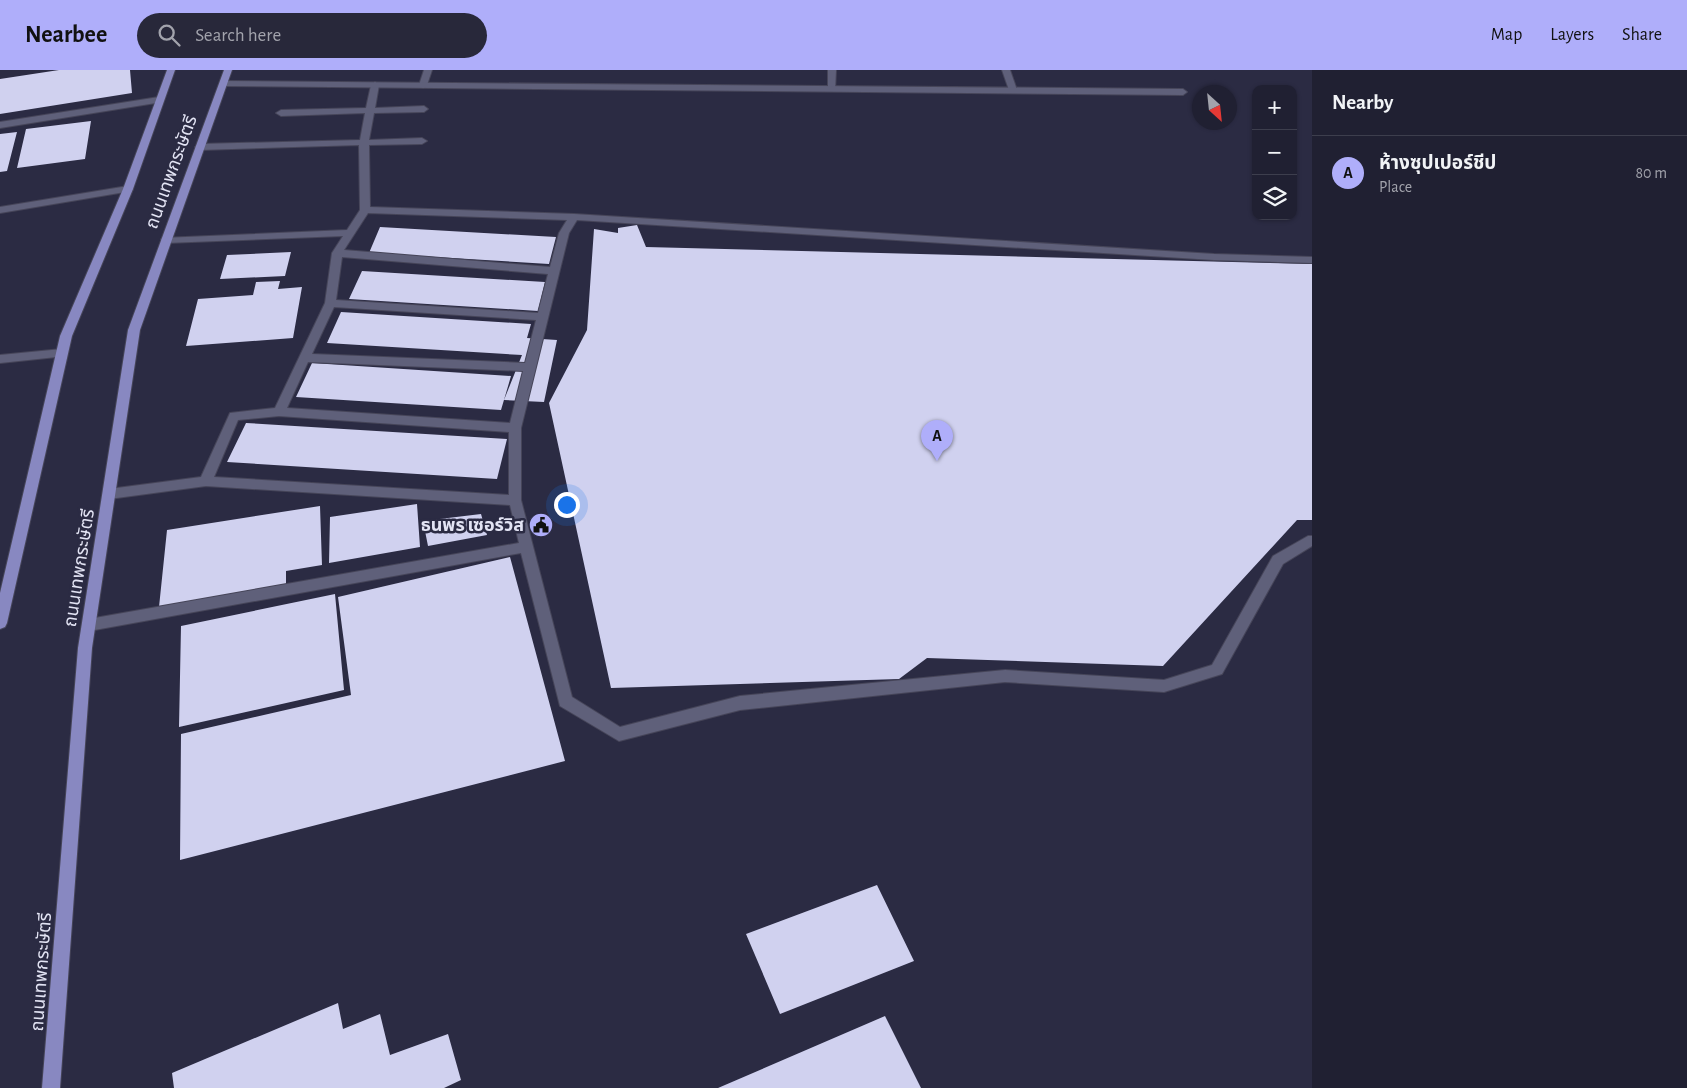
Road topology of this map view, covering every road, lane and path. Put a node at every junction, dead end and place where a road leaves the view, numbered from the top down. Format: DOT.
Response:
graph roads {
  1 [pos="171,70"];
  2 [pos="228,70"];
  3 [pos="428,70"];
  4 [pos="832,70"];
  5 [pos="1006,70"];
  6 [pos="223,84"];
  7 [pos="375,85"];
  8 [pos="423,85"];
  9 [pos="832,89"];
  10 [pos="1013,90"];
  11 [pos="1183,92"];
  12 [pos="159,100"];
  13 [pos="424,109"];
  14 [pos="370,110"];
  15 [pos="281,113"];
  16 [pos="0,124"];
  17 [pos="422,141"];
  18 [pos="364,143"];
  19 [pos="200,148"];
  20 [pos="128,189"];
  21 [pos="0,210"];
  22 [pos="365,210"];
  23 [pos="574,217"];
  24 [pos="350,233"];
  25 [pos="166,240"];
  26 [pos="337,253"];
  27 [pos="1312,260"];
  28 [pos="554,271"];
  29 [pos="330,303"];
  30 [pos="542,317"];
  31 [pos="62,352"];
  32 [pos="304,358"];
  33 [pos="0,359"];
  34 [pos="530,368"];
  35 [pos="279,412"];
  36 [pos="515,428"];
  37 [pos="206,481"];
  38 [pos="109,494"];
  39 [pos="515,500"];
  40 [pos="1312,541"];
  41 [pos="527,546"];
  42 [pos="2,603"];
  43 [pos="0,623"];
  44 [pos="89,625"];
  45 [pos="51,1088"];
  1 -- 12 [label="main road, ถนนเทพกระษัตรี"];
  2 -- 6 [label="main road, ถนนเทพกระษัตรี"];
  3 -- 8 [label="street"];
  4 -- 9 [label="street"];
  5 -- 10 [label="street"];
  6 -- 7 [label="street"];
  6 -- 19 [label="main road, ถนนเทพกระษัตรี"];
  7 -- 8 [label="street"];
  7 -- 14 [label="street"];
  8 -- 9 [label="street"];
  9 -- 10 [label="street"];
  10 -- 11 [label="street"];
  12 -- 16 [label="street"];
  12 -- 20 [label="main road, ถนนเทพกระษัตรี"];
  13 -- 14 [label="street"];
  14 -- 15 [label="street"];
  14 -- 18 [label="street"];
  17 -- 18 [label="street"];
  18 -- 19 [label="street"];
  18 -- 22 [label="street"];
  19 -- 25 [label="main road, ถนนเทพกระษัตรี"];
  20 -- 21 [label="street"];
  20 -- 31 [label="main road, ถนนเทพกระษัตรี"];
  22 -- 23 [label="street"];
  22 -- 24 [label="street"];
  23 -- 27 [label="street"];
  23 -- 28 [label="street"];
  24 -- 25 [label="street"];
  24 -- 26 [label="street"];
  25 -- 38 [label="main road, ถนนเทพกระษัตรี"];
  26 -- 28 [label="street"];
  26 -- 29 [label="street"];
  28 -- 30 [label="street"];
  29 -- 30 [label="street"];
  29 -- 32 [label="street"];
  30 -- 34 [label="street"];
  31 -- 33 [label="street"];
  31 -- 42 [label="main road, ถนนเทพกระษัตรี"];
  32 -- 34 [label="street"];
  32 -- 35 [label="street"];
  34 -- 36 [label="street"];
  35 -- 36 [label="street"];
  35 -- 37 [label="street"];
  36 -- 39 [label="street"];
  37 -- 38 [label="street"];
  37 -- 39 [label="street"];
  38 -- 44 [label="main road, ถนนเทพกระษัตรี"];
  39 -- 41 [label="street"];
  40 -- 41 [label="street"];
  41 -- 44 [label="street"];
  42 -- 43 [label="main road, ถนนเทพกระษัตรี"];
  44 -- 45 [label="main road, ถนนเทพกระษัตรี"];
}
